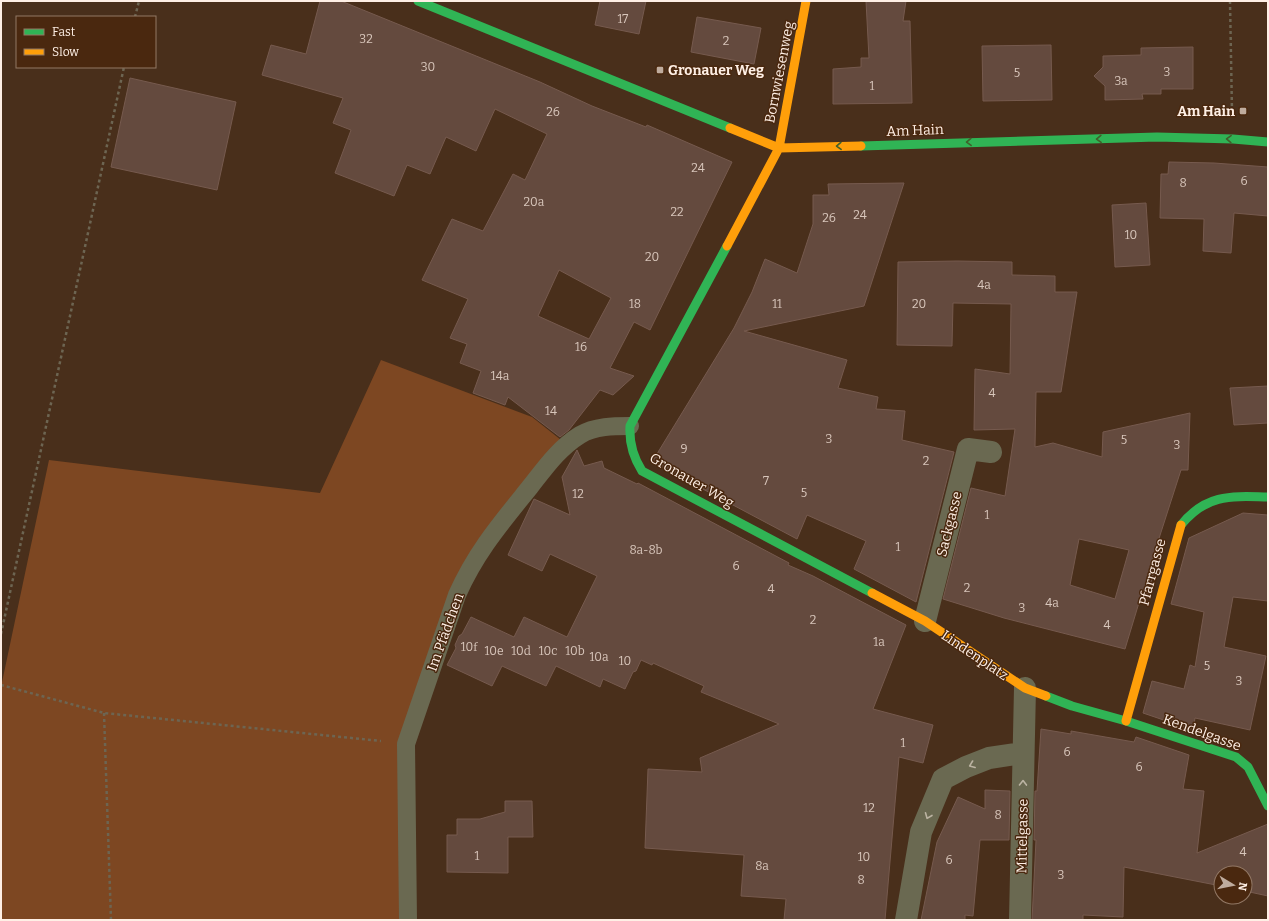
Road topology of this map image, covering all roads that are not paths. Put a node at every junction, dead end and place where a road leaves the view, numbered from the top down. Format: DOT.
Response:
graph roads {
  1 [pos="418,1"];
  2 [pos="806,1"];
  3 [pos="1268,142"];
  4 [pos="779,148"];
  5 [pos="630,426"];
  6 [pos="991,452"];
  7 [pos="1268,497"];
  8 [pos="924,621"];
  9 [pos="1025,688"];
  10 [pos="1126,721"];
  11 [pos="1023,753"];
  12 [pos="1268,806"];
  13 [pos="408,920"];
  14 [pos="906,920"];
  15 [pos="1020,920"];
  1 -- 4 [label="street"];
  2 -- 4 [label="street, Bornwiesenweg"];
  3 -- 4 [label="street, Am Hain, one-way"];
  4 -- 5 [label="street, Gronauer Weg"];
  5 -- 8 [label="street, Gronauer Weg"];
  5 -- 13 [label="lane, Im Pfädchen"];
  6 -- 8 [label="street, Sackgasse"];
  7 -- 10 [label="street, Pfarrgasse"];
  8 -- 9 [label="street, Lindenplatz"];
  9 -- 10 [label="street, Lindenplatz"];
  9 -- 11 [label="street"];
  10 -- 12 [label="street, Kendelgasse"];
  11 -- 14 [label="street, one-way"];
  15 -- 11 [label="street, Mittelgasse, one-way"];
}
